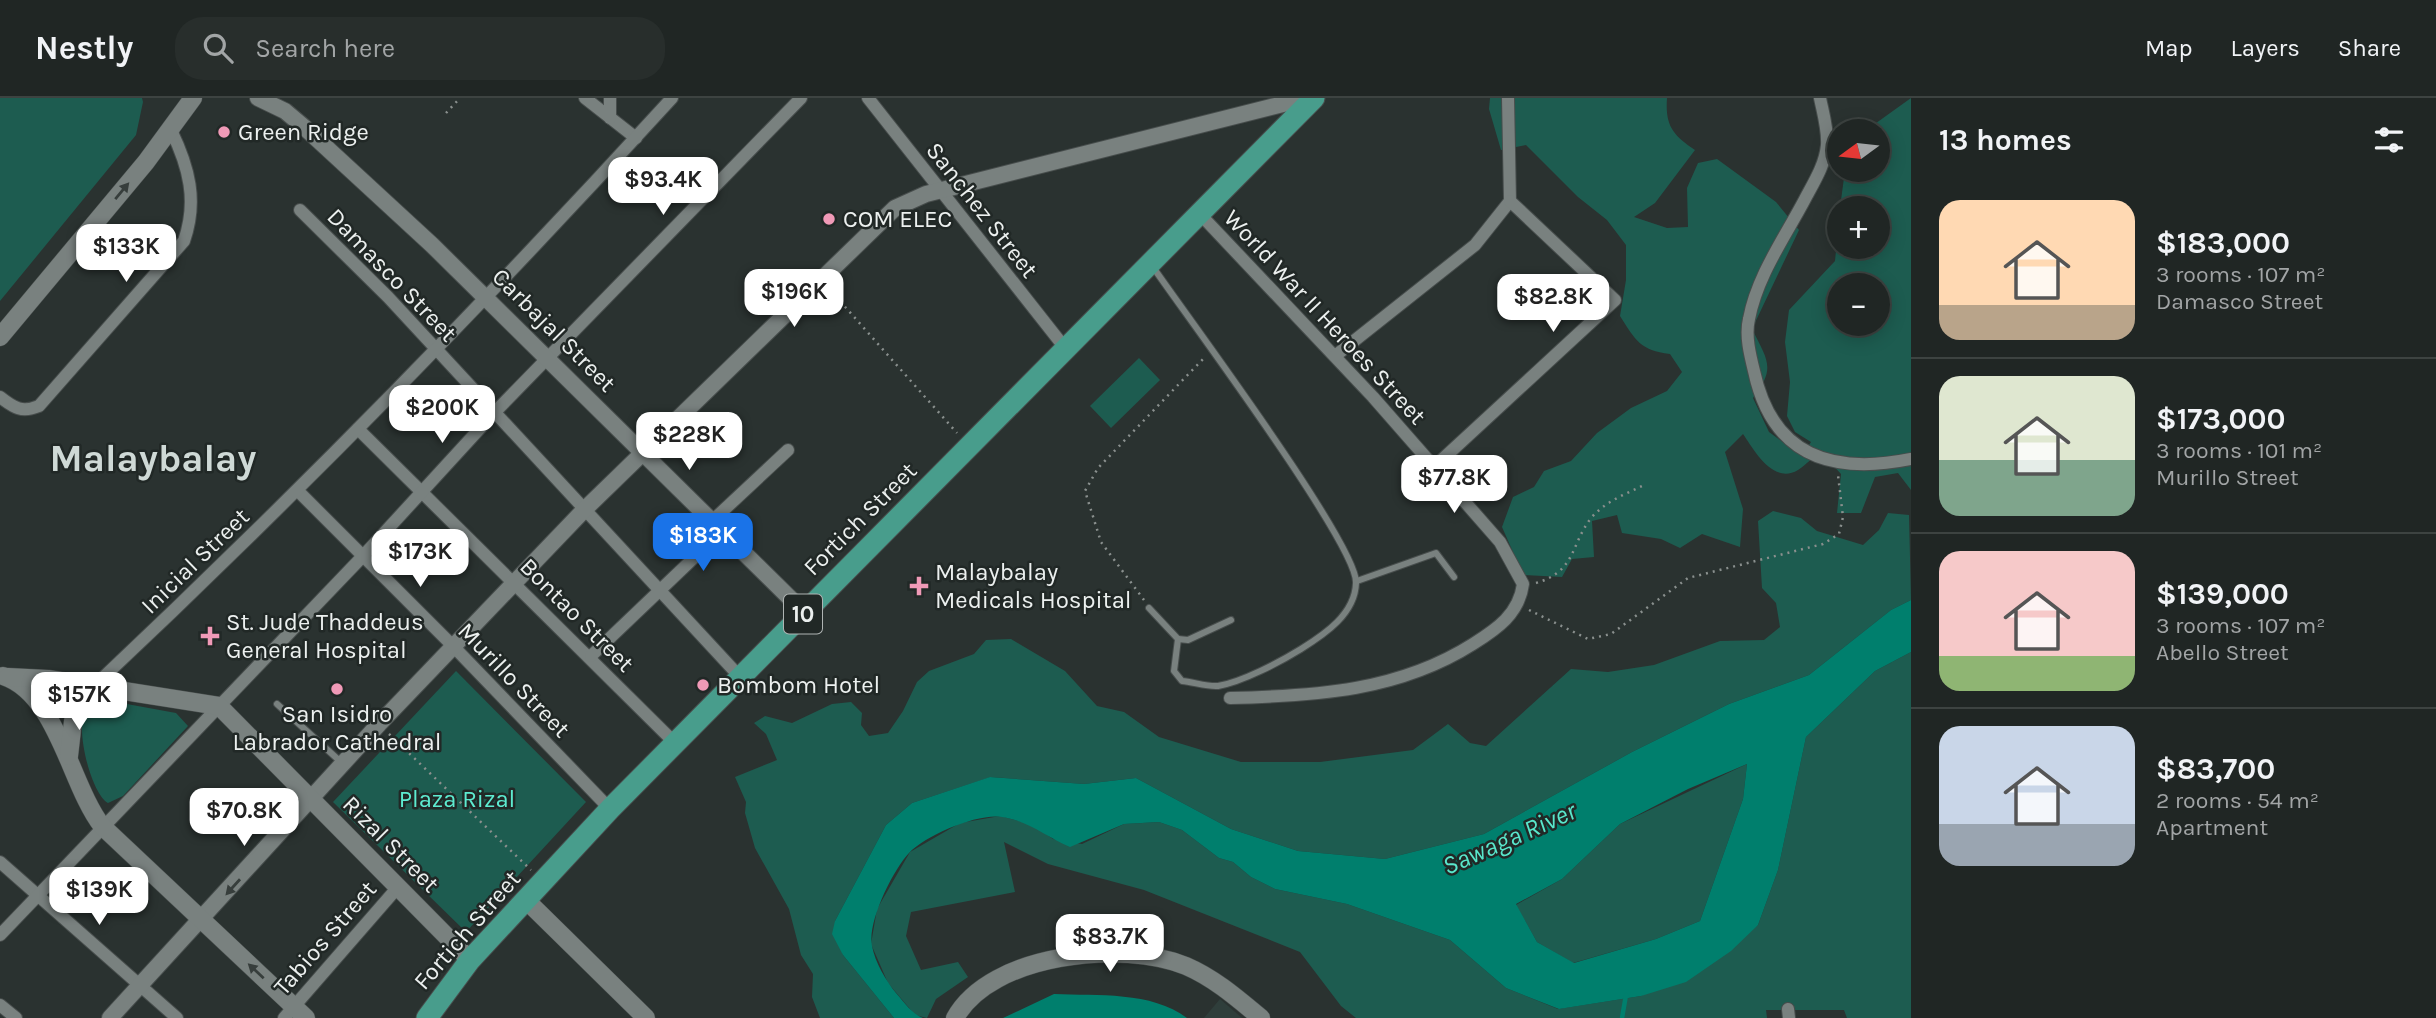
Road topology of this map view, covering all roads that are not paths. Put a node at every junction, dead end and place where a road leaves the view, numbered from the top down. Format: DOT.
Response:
graph roads {
  1 [pos="258,98"];
  2 [pos="585,98"];
  3 [pos="610,98"];
  4 [pos="673,98"];
  5 [pos="801,98"];
  6 [pos="868,98"];
  7 [pos="1307,98"];
  8 [pos="1314,98"];
  9 [pos="1508,98"];
  10 [pos="1820,98"];
  11 [pos="195,99"];
  12 [pos="610,118"];
  13 [pos="171,130"];
  14 [pos="636,138"];
  15 [pos="939,191"];
  16 [pos="1510,201"];
  17 [pos="299,210"];
  18 [pos="1199,213"];
  19 [pos="1150,262"];
  20 [pos="488,299"];
  21 [pos="0,337"];
  22 [pos="1065,348"];
  23 [pos="436,351"];
  24 [pos="1335,356"];
  25 [pos="548,359"];
  26 [pos="0,397"];
  27 [pos="495,412"];
  28 [pos="358,429"];
  29 [pos="788,450"];
  30 [pos="643,452"];
  31 [pos="1911,459"];
  32 [pos="1434,467"];
  33 [pos="298,491"];
  34 [pos="422,492"];
  35 [pos="585,509"];
  36 [pos="717,526"];
  37 [pos="363,556"];
  38 [pos="1454,577"];
  39 [pos="1357,581"];
  40 [pos="515,582"];
  41 [pos="661,591"];
  42 [pos="1149,608"];
  43 [pos="804,612"];
  44 [pos="1231,620"];
  45 [pos="1178,639"];
  46 [pos="453,646"];
  47 [pos="591,656"];
  48 [pos="4,676"];
  49 [pos="740,677"];
  50 [pos="92,688"];
  51 [pos="1230,698"];
  52 [pos="277,704"];
  53 [pos="219,706"];
  54 [pos="675,743"];
  55 [pos="69,760"];
  56 [pos="344,764"];
  57 [pos="312,800"];
  58 [pos="610,809"];
  59 [pos="102,826"];
  60 [pos="0,862"];
  61 [pos="398,887"];
  62 [pos="36,894"];
  63 [pos="526,900"];
  64 [pos="203,920"];
  65 [pos="0,935"];
  66 [pos="470,960"];
  67 [pos="139,984"];
  68 [pos="0,1005"];
  69 [pos="295,1014"];
  70 [pos="956,1017"];
  71 [pos="16,1018"];
  72 [pos="110,1018"];
  73 [pos="177,1018"];
  74 [pos="427,1018"];
  75 [pos="646,1018"];
  76 [pos="1261,1018"];
  1 -- 20 [label="street, Carbajal Street"];
  2 -- 12 [label="street"];
  3 -- 12 [label="street"];
  4 -- 14 [label="street, Inicial Street"];
  5 -- 25 [label="street"];
  6 -- 15 [label="street, Sanchez Street"];
  7 -- 15 [label="street"];
  8 -- 18 [label="highway, Fortich Street / 10"];
  9 -- 16 [label="street"];
  10 -- 31 [label="street"];
  11 -- 13 [label="main road"];
  12 -- 14 [label="street"];
  21 -- 13 [label="main road, one-way"];
  13 -- 26 [label="street"];
  14 -- 20 [label="street, Inicial Street"];
  15 -- 22 [label="street, Sanchez Street"];
  15 -- 30 [label="street"];
  16 -- 24 [label="street"];
  16 -- 32 [label="street"];
  17 -- 23 [label="street, Damasco Street"];
  18 -- 19 [label="highway, Fortich Street / 10"];
  18 -- 24 [label="street, World War II Heroes Street"];
  19 -- 22 [label="highway, Fortich Street / 10"];
  19 -- 39 [label="lane"];
  20 -- 23 [label="street, Inicial Street"];
  20 -- 25 [label="street, Carbajal Street"];
  22 -- 43 [label="highway, Fortich Street / 10"];
  23 -- 27 [label="street, Damasco Street"];
  23 -- 28 [label="street, Inicial Street"];
  24 -- 32 [label="street, World War II Heroes Street"];
  25 -- 27 [label="street"];
  25 -- 30 [label="street, Carbajal Street"];
  27 -- 34 [label="street"];
  27 -- 35 [label="street, Damasco Street"];
  28 -- 33 [label="street, Inicial Street"];
  28 -- 34 [label="street, Bontao Street"];
  29 -- 36 [label="street"];
  30 -- 35 [label="street"];
  30 -- 36 [label="street, Carbajal Street"];
  32 -- 51 [label="street, World War II Heroes Street"];
  33 -- 37 [label="street, Murillo Street"];
  33 -- 50 [label="street, Inicial Street"];
  34 -- 37 [label="street"];
  34 -- 40 [label="street, Bontao Street"];
  35 -- 40 [label="street"];
  35 -- 41 [label="street, Damasco Street"];
  36 -- 41 [label="street"];
  36 -- 43 [label="street, Carbajal Street"];
  37 -- 46 [label="street, Murillo Street"];
  37 -- 53 [label="street"];
  38 -- 39 [label="lane"];
  39 -- 45 [label="lane"];
  40 -- 46 [label="street"];
  40 -- 47 [label="street, Bontao Street"];
  41 -- 47 [label="street"];
  41 -- 49 [label="street, Damasco Street"];
  42 -- 45 [label="lane"];
  43 -- 49 [label="highway, Fortich Street / 10"];
  44 -- 45 [label="lane"];
  46 -- 56 [label="street"];
  46 -- 58 [label="street, Murillo Street"];
  47 -- 54 [label="street, Bontao Street"];
  48 -- 50 [label="main road"];
  48 -- 55 [label="main road"];
  49 -- 54 [label="highway, Fortich Street / 10"];
  50 -- 53 [label="main road"];
  50 -- 55 [label="main road"];
  52 -- 56 [label="lane"];
  53 -- 57 [label="main road, Rizal Street"];
  53 -- 59 [label="street"];
  54 -- 58 [label="highway, Fortich Street / 10"];
  55 -- 59 [label="main road"];
  56 -- 57 [label="street"];
  57 -- 61 [label="main road, Rizal Street"];
  57 -- 64 [label="street, one-way"];
  58 -- 63 [label="highway, Fortich Street / 10"];
  59 -- 62 [label="street"];
  59 -- 64 [label="main road"];
  60 -- 62 [label="street"];
  61 -- 66 [label="main road, Rizal Street"];
  61 -- 69 [label="street, Tabios Street"];
  62 -- 65 [label="street"];
  62 -- 67 [label="street"];
  63 -- 66 [label="highway, Fortich Street / 10"];
  63 -- 75 [label="main road"];
  64 -- 67 [label="street"];
  69 -- 64 [label="main road, one-way"];
  66 -- 74 [label="highway, Fortich Street / 10"];
  67 -- 72 [label="street"];
  67 -- 73 [label="street"];
  68 -- 71 [label="street"];
  70 -- 76 [label="main road"];
}
